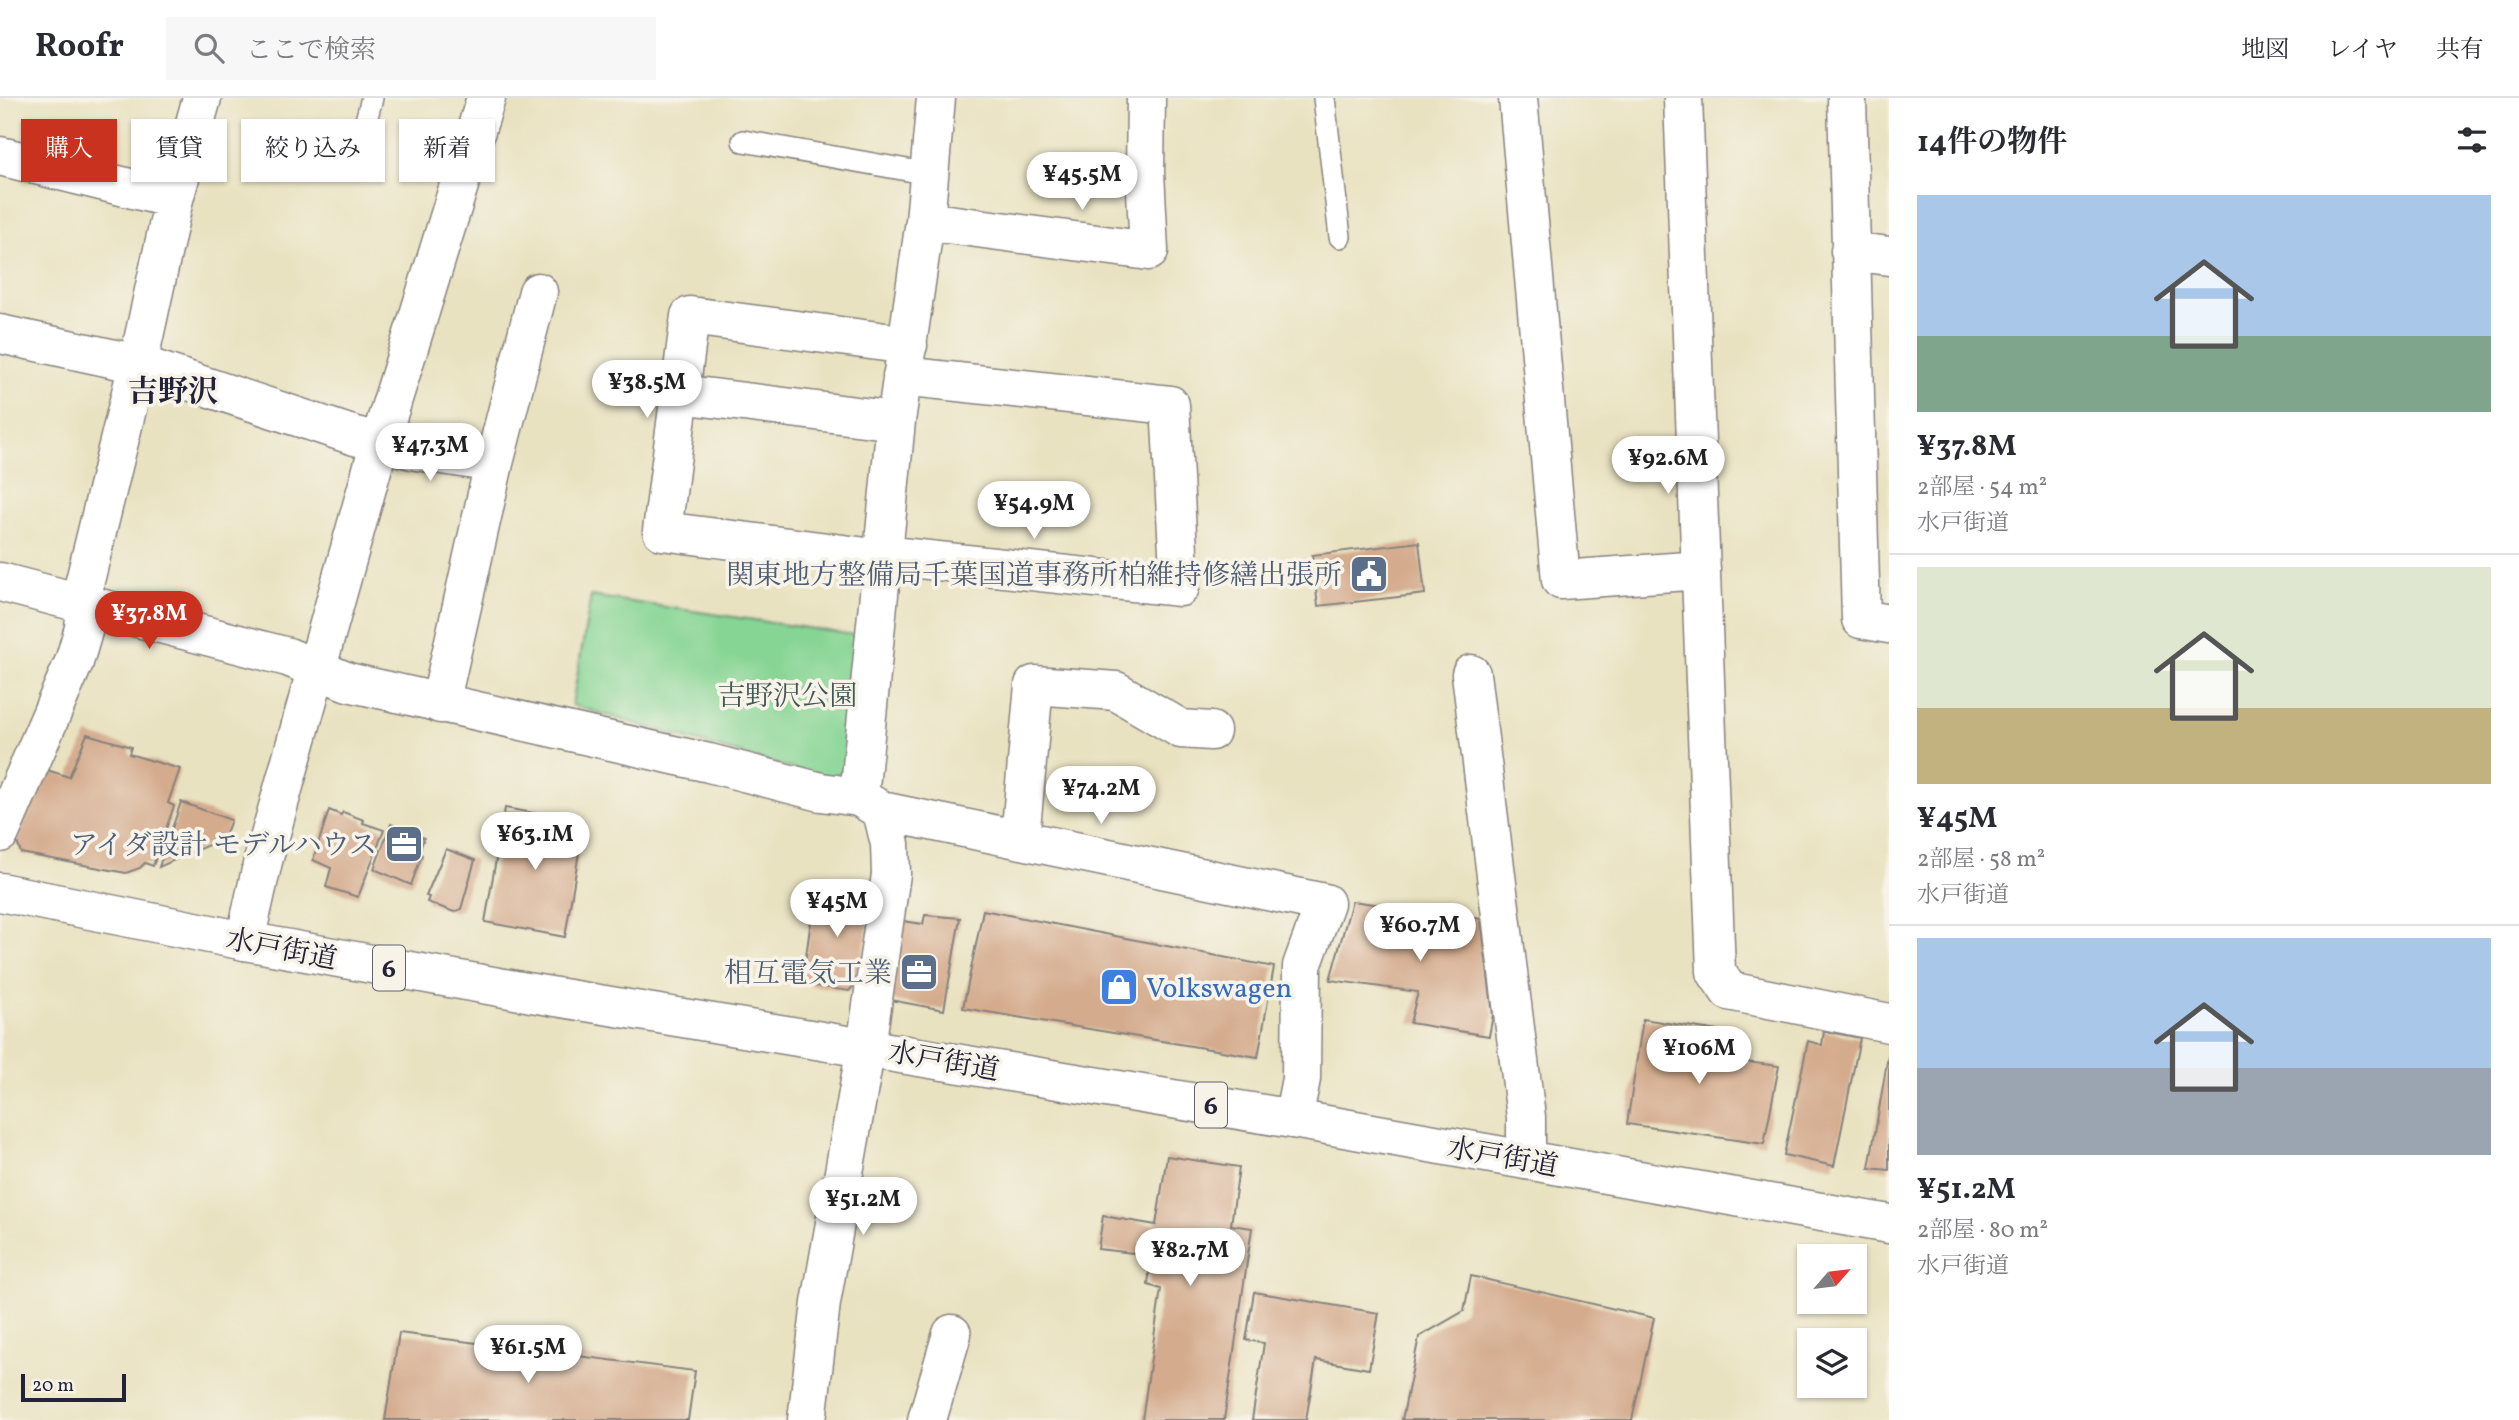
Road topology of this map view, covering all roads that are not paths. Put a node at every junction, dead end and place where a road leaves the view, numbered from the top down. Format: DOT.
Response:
graph roads {
  1 [pos="202,98"];
  2 [pos="372,98"];
  3 [pos="486,98"];
  4 [pos="936,98"];
  5 [pos="1146,98"];
  6 [pos="1324,98"];
  7 [pos="1518,98"];
  8 [pos="1683,98"];
  9 [pos="1847,98"];
  10 [pos="366,119"];
  11 [pos="743,141"];
  12 [pos="0,156"];
  13 [pos="930,174"];
  14 [pos="174,199"];
  15 [pos="925,222"];
  16 [pos="1340,237"];
  17 [pos="1850,251"];
  18 [pos="1889,256"];
  19 [pos="538,292"];
  20 [pos="0,334"];
  21 [pos="905,361"];
  22 [pos="138,364"];
  23 [pos="680,394"];
  24 [pos="896,421"];
  25 [pos="380,441"];
  26 [pos="494,463"];
  27 [pos="882,557"];
  28 [pos="1701,570"];
  29 [pos="0,582"];
  30 [pos="86,604"];
  31 [pos="1889,624"];
  32 [pos="316,670"];
  33 [pos="1471,674"];
  34 [pos="440,704"];
  35 [pos="1212,731"];
  36 [pos="871,804"];
  37 [pos="0,833"];
  38 [pos="1020,839"];
  39 [pos="0,892"];
  40 [pos="245,941"];
  41 [pos="1889,1023"];
  42 [pos="866,1047"];
  43 [pos="1293,1119"];
  44 [pos="1527,1160"];
  45 [pos="1889,1224"];
  46 [pos="952,1334"];
  47 [pos="807,1420"];
  48 [pos="927,1420"];
  1 -- 14 [label="main road"];
  2 -- 10 [label="lane"];
  3 -- 25 [label="main road"];
  4 -- 13 [label="main road"];
  5 -- 15 [label="main road"];
  6 -- 16 [label="lane"];
  7 -- 28 [label="main road"];
  8 -- 28 [label="main road"];
  9 -- 17 [label="main road"];
  11 -- 13 [label="lane"];
  12 -- 14 [label="main road"];
  13 -- 15 [label="main road"];
  14 -- 22 [label="main road"];
  15 -- 21 [label="main road"];
  17 -- 18 [label="main road"];
  17 -- 31 [label="main road"];
  19 -- 26 [label="main road"];
  20 -- 22 [label="main road"];
  21 -- 23 [label="main road"];
  21 -- 24 [label="main road"];
  21 -- 27 [label="main road"];
  22 -- 25 [label="main road"];
  22 -- 30 [label="main road"];
  23 -- 24 [label="main road"];
  23 -- 27 [label="main road"];
  24 -- 27 [label="main road"];
  25 -- 26 [label="main road"];
  25 -- 32 [label="main road"];
  26 -- 34 [label="main road"];
  27 -- 36 [label="main road"];
  28 -- 41 [label="main road"];
  29 -- 30 [label="main road"];
  30 -- 32 [label="main road"];
  30 -- 37 [label="main road"];
  32 -- 34 [label="main road"];
  32 -- 40 [label="main road"];
  33 -- 44 [label="main road"];
  34 -- 36 [label="main road"];
  35 -- 38 [label="main road"];
  36 -- 38 [label="main road"];
  36 -- 42 [label="main road"];
  38 -- 43 [label="main road"];
  39 -- 40 [label="main road, 水戸街道 / 6"];
  40 -- 42 [label="main road, 水戸街道 / 6"];
  42 -- 43 [label="main road, 水戸街道 / 6"];
  42 -- 47 [label="main road"];
  43 -- 44 [label="main road, 水戸街道 / 6"];
  44 -- 45 [label="main road, 水戸街道 / 6"];
  46 -- 48 [label="main road"];
}
